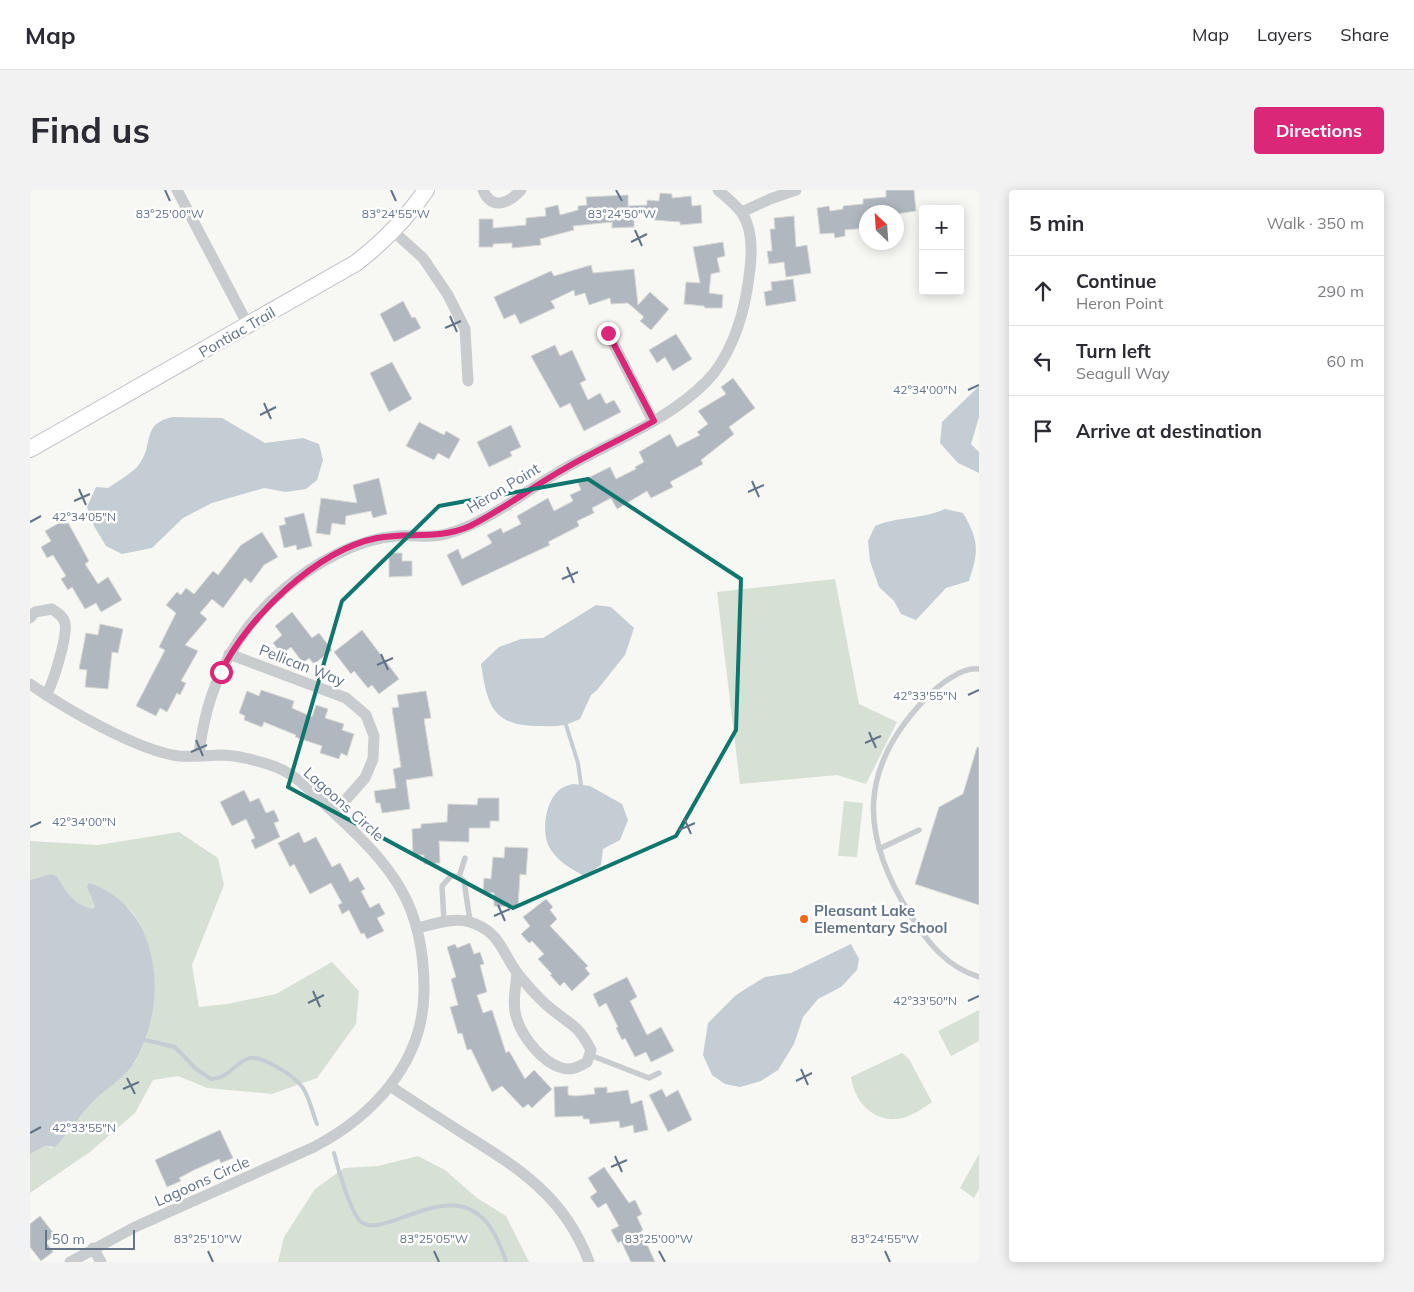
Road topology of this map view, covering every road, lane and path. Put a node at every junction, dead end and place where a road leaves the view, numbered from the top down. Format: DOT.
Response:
graph roads {
  1 [pos="177,190"];
  2 [pos="426,190"];
  3 [pos="483,190"];
  4 [pos="521,190"];
  5 [pos="718,190"];
  6 [pos="796,190"];
  7 [pos="742,212"];
  8 [pos="393,231"];
  9 [pos="248,325"];
  10 [pos="608,333"];
  11 [pos="468,381"];
  12 [pos="654,421"];
  13 [pos="30,450"];
  14 [pos="30,618"];
  15 [pos="229,654"];
  16 [pos="979,669"];
  17 [pos="30,684"];
  18 [pos="46,695"];
  19 [pos="199,756"];
  20 [pos="334,813"];
  21 [pos="919,830"];
  22 [pos="879,850"];
  23 [pos="465,858"];
  24 [pos="459,877"];
  25 [pos="444,921"];
  26 [pos="470,921"];
  27 [pos="418,928"];
  28 [pos="517,973"];
  29 [pos="979,978"];
  30 [pos="590,1056"];
  31 [pos="659,1073"];
  32 [pos="390,1086"];
  33 [pos="93,1248"];
  34 [pos="70,1262"];
  35 [pos="101,1262"];
  36 [pos="590,1262"];
  1 -- 9 [label="street"];
  2 -- 8 [label="main road, Pontiac Trail"];
  3 -- 4 [label="street"];
  5 -- 7 [label="street"];
  6 -- 7 [label="street"];
  7 -- 12 [label="street, Heron Point"];
  8 -- 9 [label="main road, Pontiac Trail"];
  8 -- 11 [label="street"];
  9 -- 13 [label="main road, Pontiac Trail"];
  10 -- 12 [label="street"];
  12 -- 15 [label="street, Heron Point"];
  14 -- 18 [label="street"];
  15 -- 19 [label="street, Heron Point"];
  15 -- 20 [label="street, Pellican Way"];
  16 -- 22 [label="lane"];
  17 -- 18 [label="street, Lagoons Circle"];
  18 -- 19 [label="street, Lagoons Circle"];
  19 -- 20 [label="street, Lagoons Circle"];
  20 -- 27 [label="street, Lagoons Circle"];
  21 -- 22 [label="lane"];
  22 -- 29 [label="lane"];
  23 -- 24 [label="lane"];
  24 -- 25 [label="lane"];
  24 -- 26 [label="lane"];
  25 -- 26 [label="street"];
  25 -- 27 [label="street"];
  26 -- 28 [label="street"];
  27 -- 32 [label="street, Lagoons Circle"];
  28 -- 30 [label="street"];
  28 -- 30 [label="street"];
  30 -- 31 [label="lane"];
  32 -- 33 [label="street, Lagoons Circle"];
  32 -- 36 [label="street"];
  33 -- 34 [label="street, Lagoons Circle"];
  33 -- 35 [label="street"];
}
